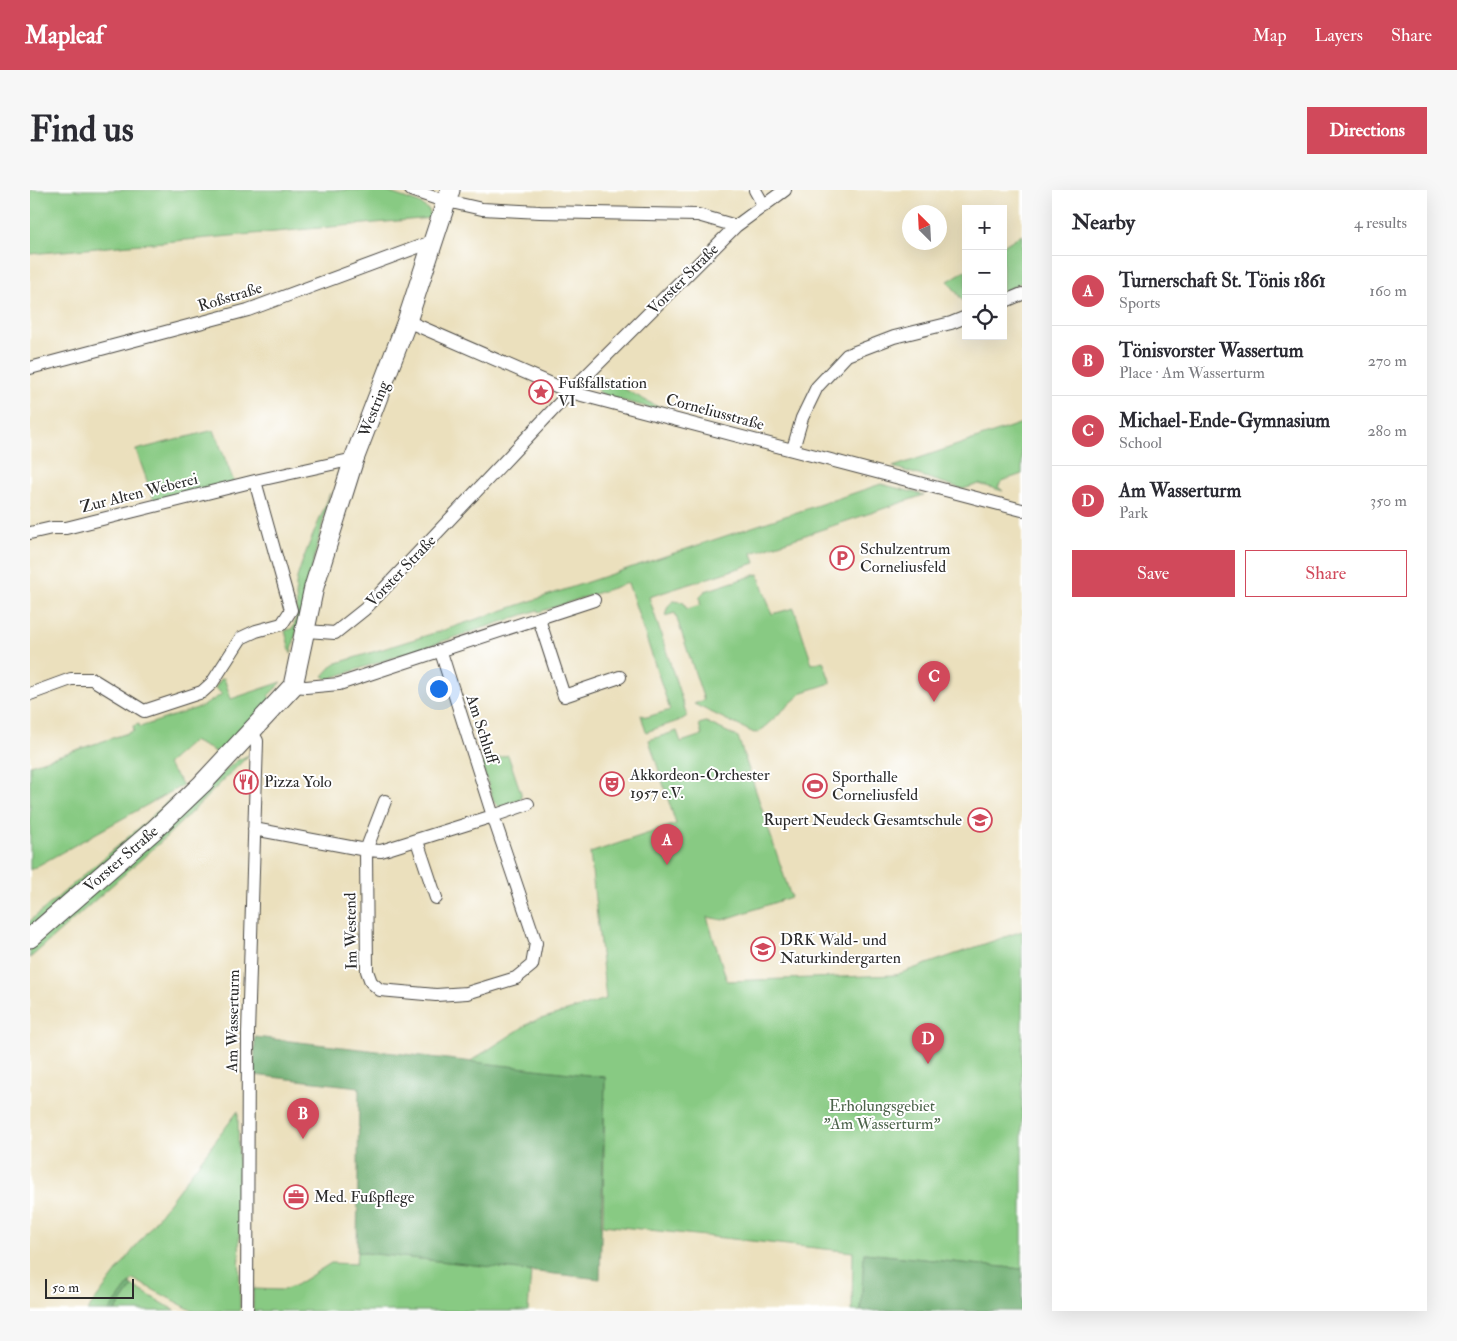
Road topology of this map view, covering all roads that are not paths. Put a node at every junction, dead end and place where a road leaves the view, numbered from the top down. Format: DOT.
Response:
graph roads {
  1 [pos="411,190"];
  2 [pos="755,190"];
  3 [pos="785,190"];
  4 [pos="449,195"];
  5 [pos="764,206"];
  6 [pos="736,226"];
  7 [pos="434,241"];
  8 [pos="1022,294"];
  9 [pos="1007,300"];
  10 [pos="962,319"];
  11 [pos="407,321"];
  12 [pos="30,368"];
  13 [pos="570,392"];
  14 [pos="793,449"];
  15 [pos="354,459"];
  16 [pos="255,481"];
  17 [pos="1022,510"];
  18 [pos="30,533"];
  19 [pos="594,600"];
  20 [pos="539,619"];
  21 [pos="306,631"];
  22 [pos="441,652"];
  23 [pos="620,677"];
  24 [pos="292,686"];
  25 [pos="30,694"];
  26 [pos="252,732"];
  27 [pos="385,802"];
  28 [pos="528,804"];
  29 [pos="493,816"];
  30 [pos="254,829"];
  31 [pos="417,841"];
  32 [pos="366,850"];
  33 [pos="436,898"];
  34 [pos="30,938"];
  35 [pos="247,1311"];
  1 -- 4 [label="street"];
  2 -- 5 [label="street"];
  3 -- 5 [label="street, Vorster Straße"];
  4 -- 6 [label="street"];
  4 -- 7 [label="street, Westring"];
  5 -- 6 [label="street, Vorster Straße"];
  6 -- 13 [label="street, Vorster Straße"];
  7 -- 11 [label="street, Westring"];
  7 -- 12 [label="street, Roßstraße"];
  8 -- 9 [label="street"];
  10 -- 14 [label="street"];
  11 -- 13 [label="street, Corneliusstraße"];
  11 -- 15 [label="street, Westring"];
  13 -- 14 [label="street, Corneliusstraße"];
  13 -- 21 [label="street, Vorster Straße"];
  14 -- 17 [label="street, Corneliusstraße"];
  15 -- 16 [label="street, Zur Alten Weberei"];
  15 -- 21 [label="street, Westring"];
  16 -- 18 [label="street, Zur Alten Weberei"];
  16 -- 25 [label="street"];
  19 -- 20 [label="street"];
  20 -- 22 [label="street"];
  20 -- 23 [label="street"];
  21 -- 24 [label="street, Vorster Straße"];
  22 -- 24 [label="street"];
  22 -- 29 [label="street, Am Schluff"];
  24 -- 26 [label="street, Vorster Straße"];
  26 -- 30 [label="street, Am Wasserturm"];
  26 -- 34 [label="street, Vorster Straße"];
  27 -- 32 [label="street, Im Westend"];
  28 -- 29 [label="street"];
  29 -- 31 [label="street"];
  29 -- 32 [label="street, Im Westend"];
  30 -- 32 [label="street"];
  30 -- 35 [label="street, Am Wasserturm"];
  31 -- 32 [label="street"];
  31 -- 33 [label="street"];
}
